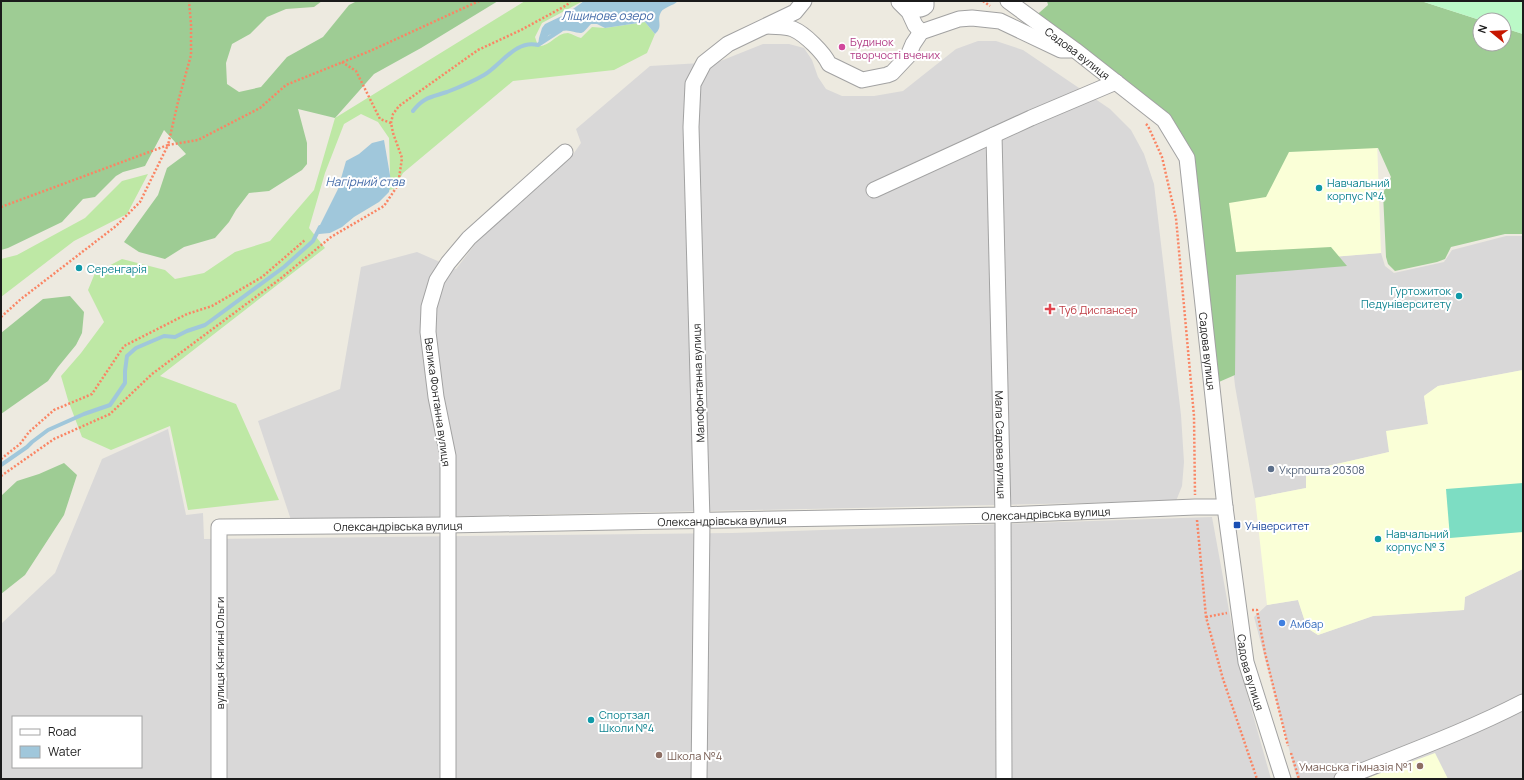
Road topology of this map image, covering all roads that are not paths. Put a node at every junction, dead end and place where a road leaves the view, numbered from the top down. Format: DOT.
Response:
graph roads {
  1 [pos="804,1"];
  2 [pos="898,1"];
  3 [pos="926,1"];
  4 [pos="1008,1"];
  5 [pos="767,26"];
  6 [pos="921,32"];
  7 [pos="1075,50"];
  8 [pos="1116,82"];
  9 [pos="994,135"];
  10 [pos="566,152"];
  11 [pos="874,190"];
  12 [pos="1225,507"];
  13 [pos="1003,515"];
  14 [pos="702,520"];
  15 [pos="447,525"];
  16 [pos="218,527"];
  17 [pos="1523,702"];
  18 [pos="219,779"];
  19 [pos="448,779"];
  20 [pos="699,779"];
  21 [pos="1004,779"];
  22 [pos="1282,779"];
  23 [pos="1342,779"];
  1 -- 5 [label="street, Малофонтанна вулиця"];
  2 -- 3 [label="street"];
  2 -- 6 [label="street"];
  4 -- 7 [label="street, Садова вулиця"];
  5 -- 6 [label="street"];
  5 -- 14 [label="street, Малофонтанна вулиця"];
  6 -- 7 [label="street"];
  7 -- 8 [label="street, Садова вулиця"];
  8 -- 9 [label="street"];
  8 -- 12 [label="street, Садова вулиця"];
  9 -- 11 [label="street"];
  9 -- 13 [label="street, Мала Садова вулиця"];
  10 -- 15 [label="street, Велика Фонтанна вулиця"];
  12 -- 13 [label="street, Олександрівська вулиця"];
  12 -- 22 [label="street, Садова вулиця"];
  13 -- 14 [label="street, Олександрівська вулиця"];
  13 -- 21 [label="street, Мала Садова вулиця"];
  14 -- 15 [label="street, Олександрівська вулиця"];
  14 -- 20 [label="street, Малофонтанна вулиця"];
  15 -- 16 [label="street, Олександрівська вулиця"];
  15 -- 19 [label="street, Велика Фонтанна вулиця"];
  16 -- 18 [label="street, вулиця Княгині Ольги"];
  17 -- 23 [label="street"];
}
